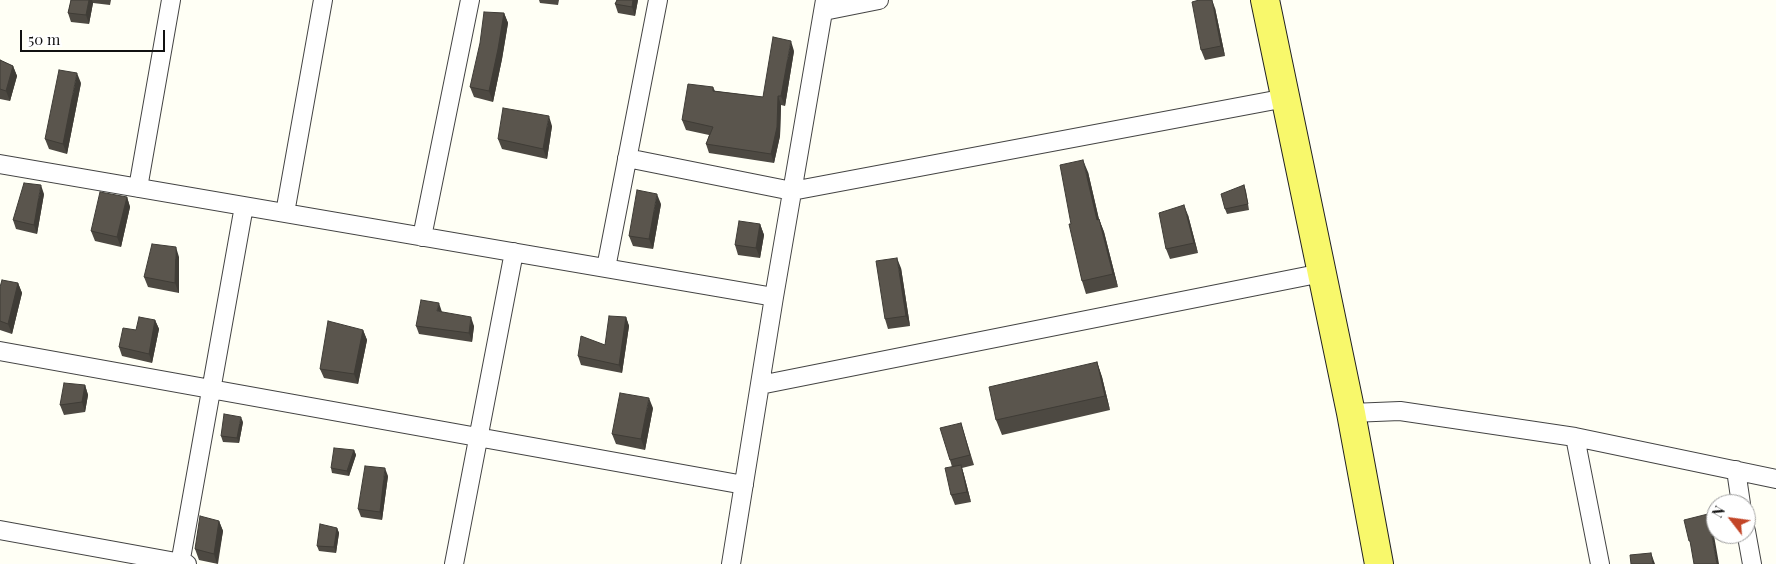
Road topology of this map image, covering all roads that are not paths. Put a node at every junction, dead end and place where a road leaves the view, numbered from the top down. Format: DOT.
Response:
graph roads {
  1 [pos="171,0"];
  2 [pos="323,0"];
  3 [pos="470,0"];
  4 [pos="658,0"];
  5 [pos="879,0"];
  6 [pos="1265,0"];
  7 [pos="825,5"];
  8 [pos="1286,98"];
  9 [pos="627,158"];
  10 [pos="0,164"];
  11 [pos="138,188"];
  12 [pos="792,191"];
  13 [pos="244,206"];
  14 [pos="285,213"];
  15 [pos="422,237"];
  16 [pos="514,252"];
  17 [pos="606,268"];
  18 [pos="1322,272"];
  19 [pos="774,298"];
  20 [pos="0,351"];
  21 [pos="760,385"];
  22 [pos="211,390"];
  23 [pos="1352,413"];
  24 [pos="1575,437"];
  25 [pos="478,438"];
  26 [pos="1736,470"];
  27 [pos="1776,479"];
  28 [pos="744,485"];
  29 [pos="1740,494"];
  30 [pos="0,530"];
  31 [pos="1748,544"];
  32 [pos="182,564"];
  33 [pos="454,564"];
  34 [pos="731,564"];
  35 [pos="1379,564"];
  36 [pos="1600,564"];
  37 [pos="1752,564"];
  1 -- 11 [label="street"];
  2 -- 14 [label="street"];
  3 -- 15 [label="street"];
  4 -- 9 [label="street"];
  5 -- 7 [label="street"];
  6 -- 8 [label="main road"];
  7 -- 12 [label="street"];
  8 -- 12 [label="street"];
  8 -- 18 [label="main road"];
  9 -- 12 [label="street"];
  9 -- 17 [label="street"];
  10 -- 11 [label="street"];
  11 -- 13 [label="street"];
  12 -- 19 [label="street"];
  13 -- 14 [label="street"];
  13 -- 22 [label="street"];
  14 -- 15 [label="street"];
  15 -- 16 [label="street"];
  16 -- 17 [label="street"];
  16 -- 25 [label="street"];
  17 -- 19 [label="street"];
  18 -- 21 [label="street"];
  18 -- 23 [label="main road"];
  19 -- 21 [label="street"];
  20 -- 22 [label="street"];
  21 -- 28 [label="street"];
  22 -- 25 [label="street"];
  22 -- 32 [label="street"];
  23 -- 24 [label="street"];
  23 -- 35 [label="main road"];
  24 -- 26 [label="street"];
  24 -- 36 [label="street"];
  25 -- 28 [label="street"];
  25 -- 33 [label="street"];
  26 -- 27 [label="street"];
  26 -- 29 [label="street"];
  28 -- 34 [label="street"];
  30 -- 32 [label="street"];
  31 -- 37 [label="street"];
}
